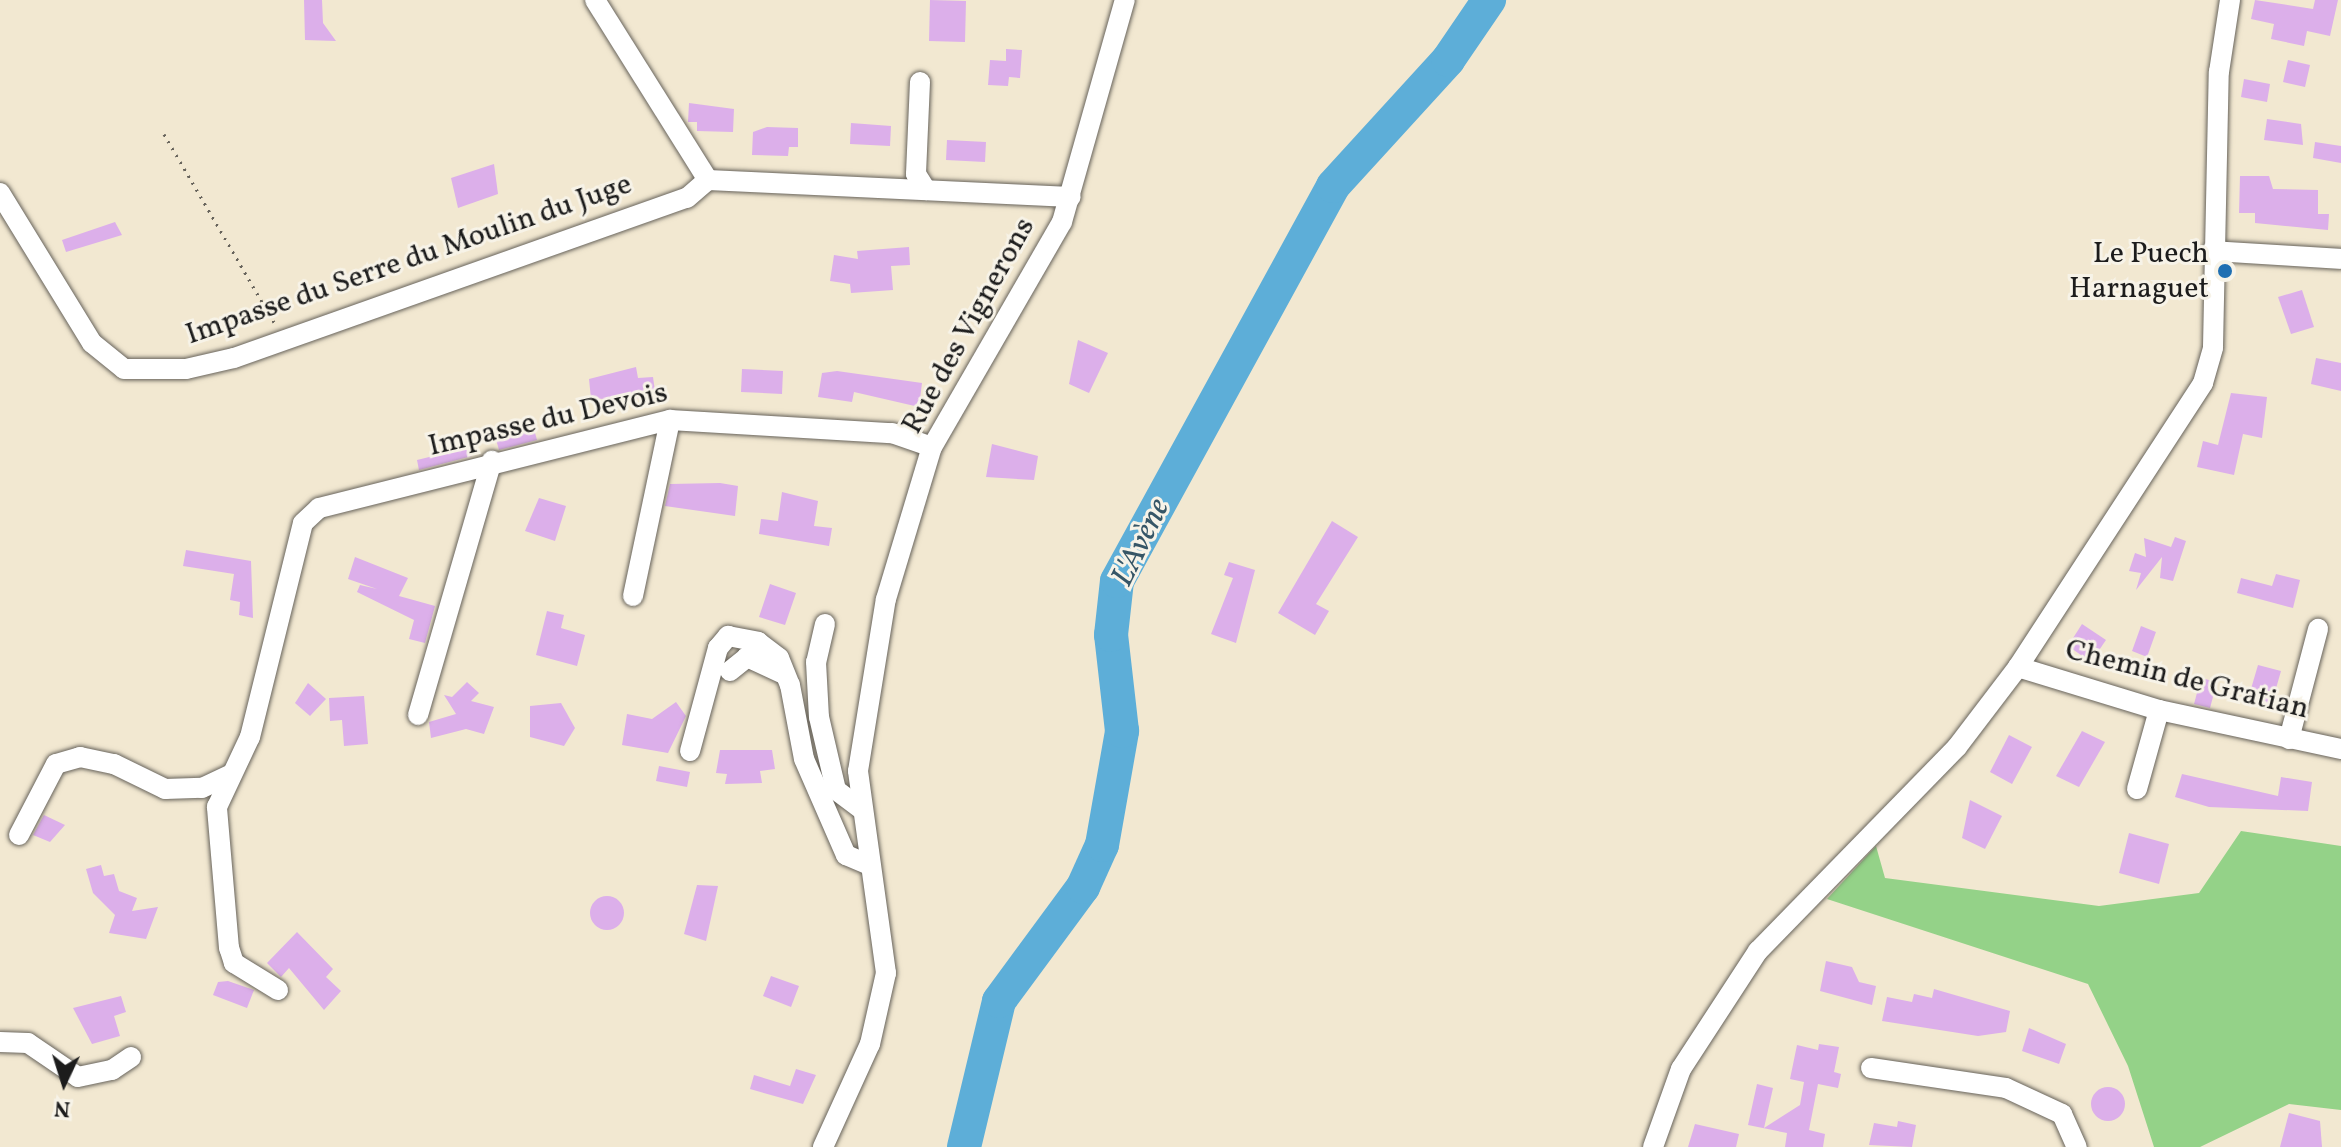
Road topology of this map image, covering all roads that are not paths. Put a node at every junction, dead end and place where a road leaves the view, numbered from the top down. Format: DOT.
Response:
graph roads {
  1 [pos="595,0"];
  2 [pos="1125,0"];
  3 [pos="2230,0"];
  4 [pos="920,82"];
  5 [pos="708,180"];
  6 [pos="926,190"];
  7 [pos="0,193"];
  8 [pos="1071,197"];
  9 [pos="2212,251"];
  10 [pos="2341,259"];
  11 [pos="670,420"];
  12 [pos="932,447"];
  13 [pos="492,461"];
  14 [pos="633,596"];
  15 [pos="825,624"];
  16 [pos="2318,629"];
  17 [pos="2018,667"];
  18 [pos="730,671"];
  19 [pos="785,675"];
  20 [pos="2159,710"];
  21 [pos="418,715"];
  22 [pos="2289,739"];
  23 [pos="2341,749"];
  24 [pos="690,751"];
  25 [pos="230,775"];
  26 [pos="2137,789"];
  27 [pos="860,808"];
  28 [pos="19,835"];
  29 [pos="869,865"];
  30 [pos="278,990"];
  31 [pos="0,1042"];
  32 [pos="131,1057"];
  33 [pos="1871,1068"];
  34 [pos="823,1147"];
  35 [pos="1653,1147"];
  36 [pos="2077,1147"];
  1 -- 5 [label="street"];
  2 -- 8 [label="street, Rue des Vignerons"];
  3 -- 9 [label="street"];
  4 -- 6 [label="street"];
  5 -- 6 [label="street"];
  5 -- 7 [label="street, Impasse du Serre du Moulin du Juge"];
  6 -- 8 [label="street"];
  8 -- 12 [label="street, Rue des Vignerons"];
  9 -- 10 [label="street"];
  9 -- 17 [label="street"];
  11 -- 12 [label="street, Impasse du Devois"];
  11 -- 13 [label="street, Impasse du Devois"];
  11 -- 14 [label="street"];
  12 -- 27 [label="street, Rue des Vignerons"];
  13 -- 21 [label="street"];
  13 -- 25 [label="street, Impasse du Devois"];
  15 -- 27 [label="street"];
  16 -- 22 [label="street"];
  17 -- 20 [label="street, Chemin de Gratian"];
  17 -- 35 [label="street"];
  18 -- 19 [label="street"];
  19 -- 24 [label="street"];
  19 -- 29 [label="street"];
  20 -- 22 [label="street, Chemin de Gratian"];
  20 -- 26 [label="street"];
  22 -- 23 [label="street, Chemin de Gratian"];
  25 -- 28 [label="street"];
  25 -- 30 [label="street, Impasse du Devois"];
  27 -- 29 [label="street, Rue des Vignerons"];
  29 -- 34 [label="street, Rue des Vignerons"];
  31 -- 32 [label="street"];
  33 -- 36 [label="street"];
}
